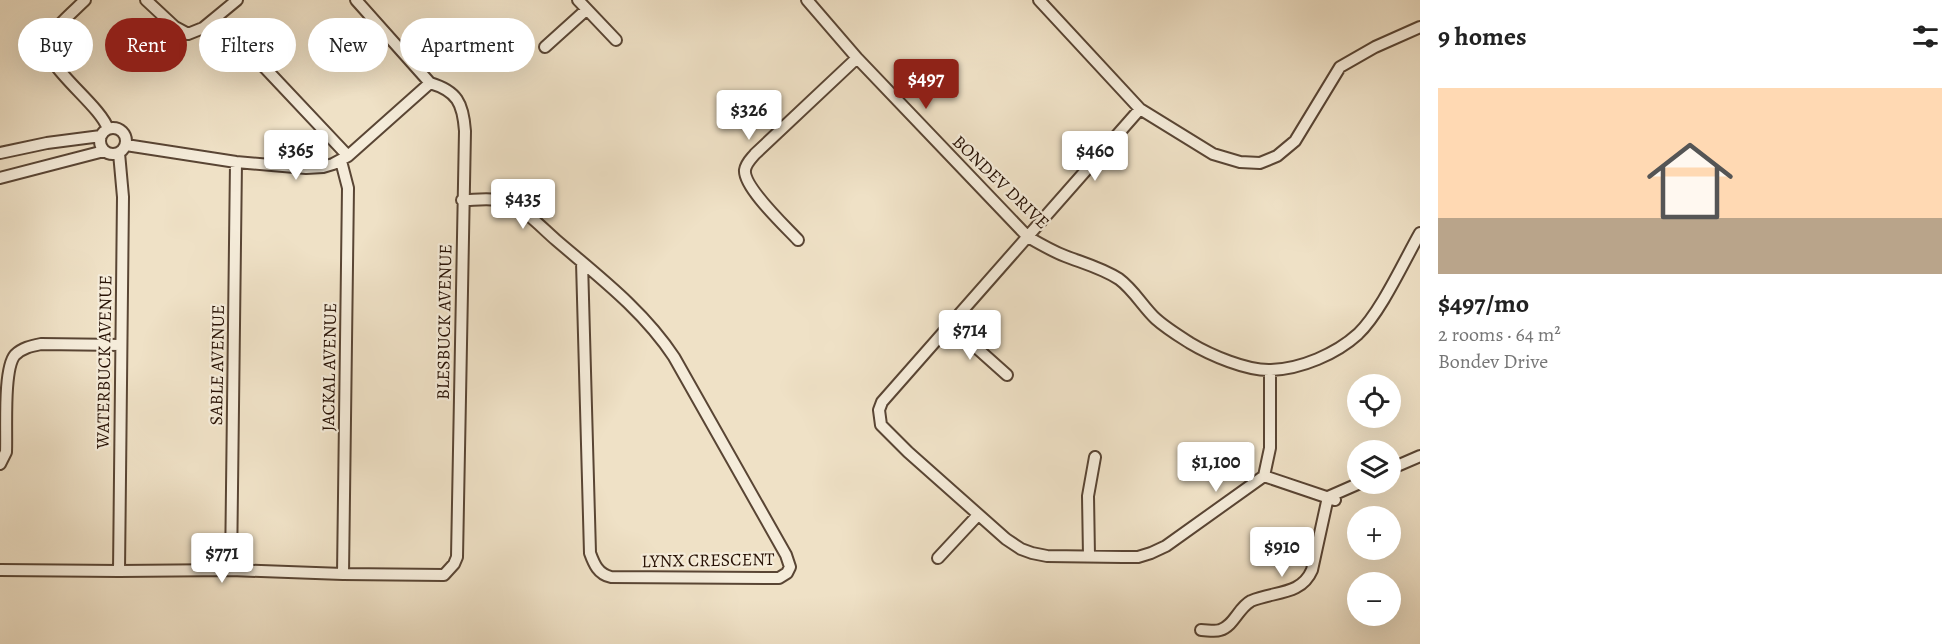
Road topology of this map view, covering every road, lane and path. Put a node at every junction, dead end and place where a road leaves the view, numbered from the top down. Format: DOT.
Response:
graph roads {
  1 [pos="85,0"];
  2 [pos="146,0"];
  3 [pos="237,0"];
  4 [pos="356,0"];
  5 [pos="578,0"];
  6 [pos="807,0"];
  7 [pos="1040,0"];
  8 [pos="586,10"];
  9 [pos="217,17"];
  10 [pos="1420,27"];
  11 [pos="616,40"];
  12 [pos="545,47"];
  13 [pos="857,58"];
  14 [pos="430,83"];
  15 [pos="1140,109"];
  16 [pos="104,132"];
  17 [pos="123,149"];
  18 [pos="104,151"];
  19 [pos="0,153"];
  20 [pos="344,159"];
  21 [pos="236,162"];
  22 [pos="0,178"];
  23 [pos="462,200"];
  24 [pos="1420,232"];
  25 [pos="1028,237"];
  26 [pos="798,240"];
  27 [pos="1409,252"];
  28 [pos="1420,257"];
  29 [pos="582,262"];
  30 [pos="951,326"];
  31 [pos="121,345"];
  32 [pos="1270,370"];
  33 [pos="1007,375"];
  34 [pos="1420,456"];
  35 [pos="1095,457"];
  36 [pos="0,464"];
  37 [pos="1401,465"];
  38 [pos="1264,476"];
  39 [pos="1347,490"];
  40 [pos="1332,499"];
  41 [pos="978,515"];
  42 [pos="1089,556"];
  43 [pos="938,558"];
  44 [pos="0,570"];
  45 [pos="231,570"];
  46 [pos="119,571"];
  47 [pos="343,574"];
  48 [pos="1201,630"];
  1 -- 16 [label="street"];
  2 -- 9 [label="street"];
  3 -- 9 [label="street"];
  4 -- 14 [label="street, BLESBUCK AVENUE"];
  5 -- 8 [label="street"];
  6 -- 13 [label="street, BONDEV DRIVE"];
  7 -- 15 [label="street"];
  8 -- 11 [label="street"];
  8 -- 12 [label="street"];
  9 -- 20 [label="street"];
  10 -- 15 [label="street"];
  13 -- 25 [label="street, BONDEV DRIVE"];
  13 -- 26 [label="street"];
  14 -- 20 [label="street"];
  14 -- 23 [label="street, BLESBUCK AVENUE"];
  15 -- 25 [label="street"];
  16 -- 17 [label="street"];
  16 -- 18 [label="street"];
  16 -- 19 [label="street"];
  17 -- 18 [label="street"];
  17 -- 21 [label="street"];
  17 -- 31 [label="street, WATERBUCK AVENUE"];
  18 -- 22 [label="street"];
  20 -- 21 [label="street"];
  20 -- 47 [label="street, JACKAL AVENUE"];
  21 -- 45 [label="street, SABLE AVENUE"];
  23 -- 29 [label="street, LYNX CRESCENT"];
  23 -- 47 [label="street, BLESBUCK AVENUE"];
  24 -- 27 [label="street, BONDEV DRIVE"];
  25 -- 30 [label="street"];
  25 -- 32 [label="street, BONDEV DRIVE"];
  27 -- 28 [label="street"];
  27 -- 32 [label="street, BONDEV DRIVE"];
  29 -- 29 [label="street, LYNX CRESCENT"];
  30 -- 33 [label="street"];
  30 -- 41 [label="street"];
  31 -- 36 [label="street"];
  31 -- 46 [label="street, WATERBUCK AVENUE"];
  32 -- 38 [label="street"];
  34 -- 37 [label="street"];
  35 -- 42 [label="street"];
  38 -- 40 [label="street"];
  38 -- 42 [label="street"];
  39 -- 40 [label="street"];
  40 -- 48 [label="street"];
  41 -- 42 [label="street"];
  41 -- 43 [label="street"];
  44 -- 46 [label="street"];
  45 -- 46 [label="street"];
  45 -- 47 [label="street"];
}
